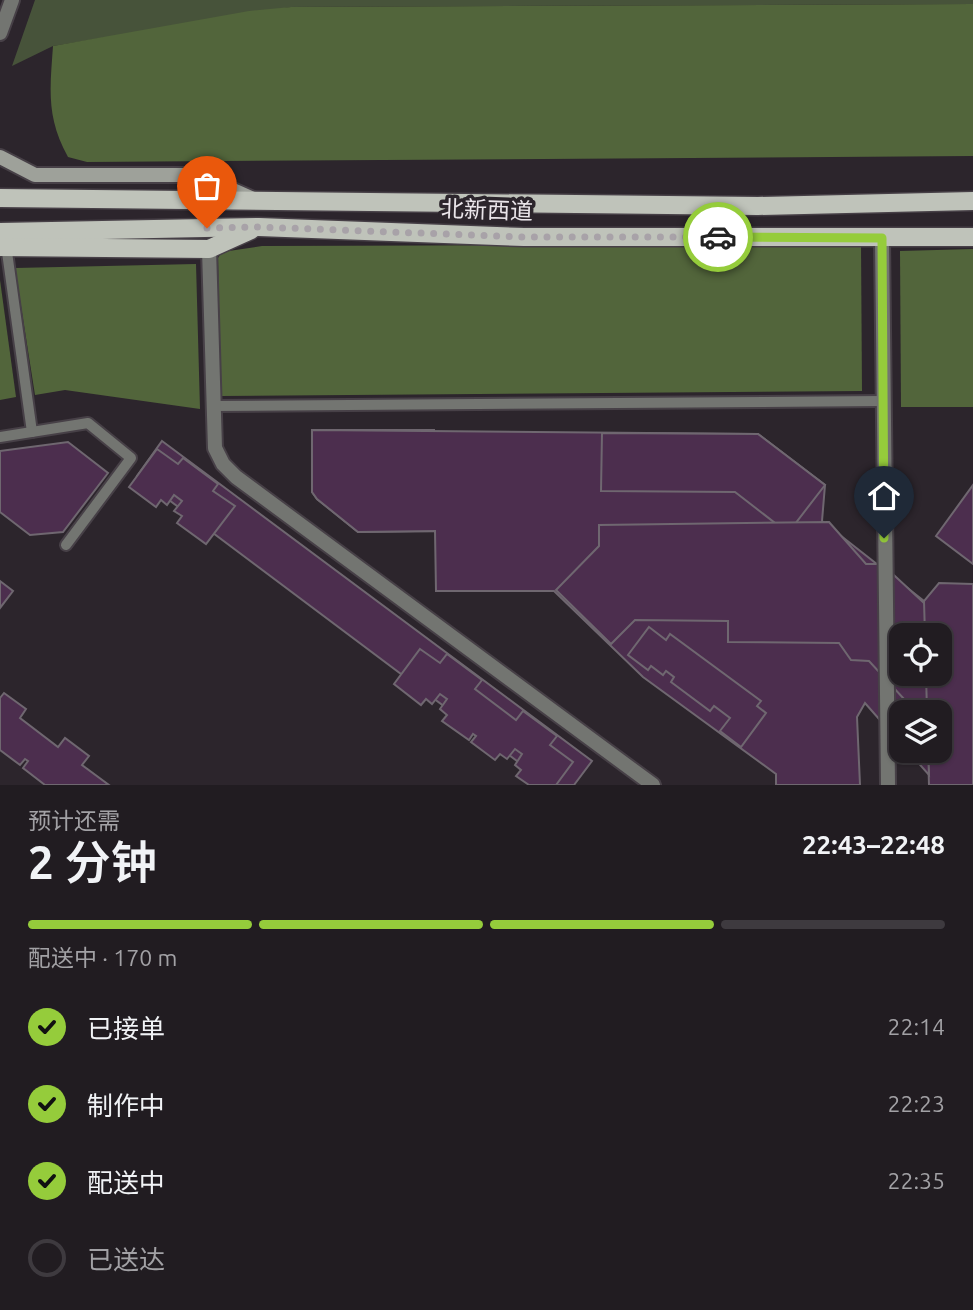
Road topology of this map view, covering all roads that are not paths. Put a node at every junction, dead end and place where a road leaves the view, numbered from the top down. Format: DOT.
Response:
graph roads {
  1 [pos="12,0"];
  2 [pos="0,33"];
  3 [pos="0,158"];
  4 [pos="0,198"];
  5 [pos="255,199"];
  6 [pos="973,201"];
  7 [pos="259,227"];
  8 [pos="973,237"];
  9 [pos="882,238"];
  10 [pos="2,241"];
  11 [pos="209,249"];
  12 [pos="882,401"];
  13 [pos="213,406"];
  14 [pos="32,432"];
  15 [pos="0,437"];
  16 [pos="66,545"];
  17 [pos="653,785"];
  18 [pos="888,785"];
  1 -- 2 [label="street"];
  3 -- 5 [label="main road"];
  4 -- 5 [label="main road, 北新西道"];
  5 -- 6 [label="main road, 北新西道"];
  7 -- 9 [label="main road, 北新西道"];
  7 -- 10 [label="main road, 北新西道"];
  7 -- 11 [label="main road"];
  8 -- 9 [label="main road, 北新西道"];
  9 -- 12 [label="street"];
  10 -- 11 [label="main road"];
  10 -- 14 [label="lane"];
  11 -- 13 [label="street"];
  12 -- 13 [label="lane"];
  12 -- 18 [label="street"];
  13 -- 17 [label="street"];
  14 -- 15 [label="lane"];
  14 -- 16 [label="lane"];
}
